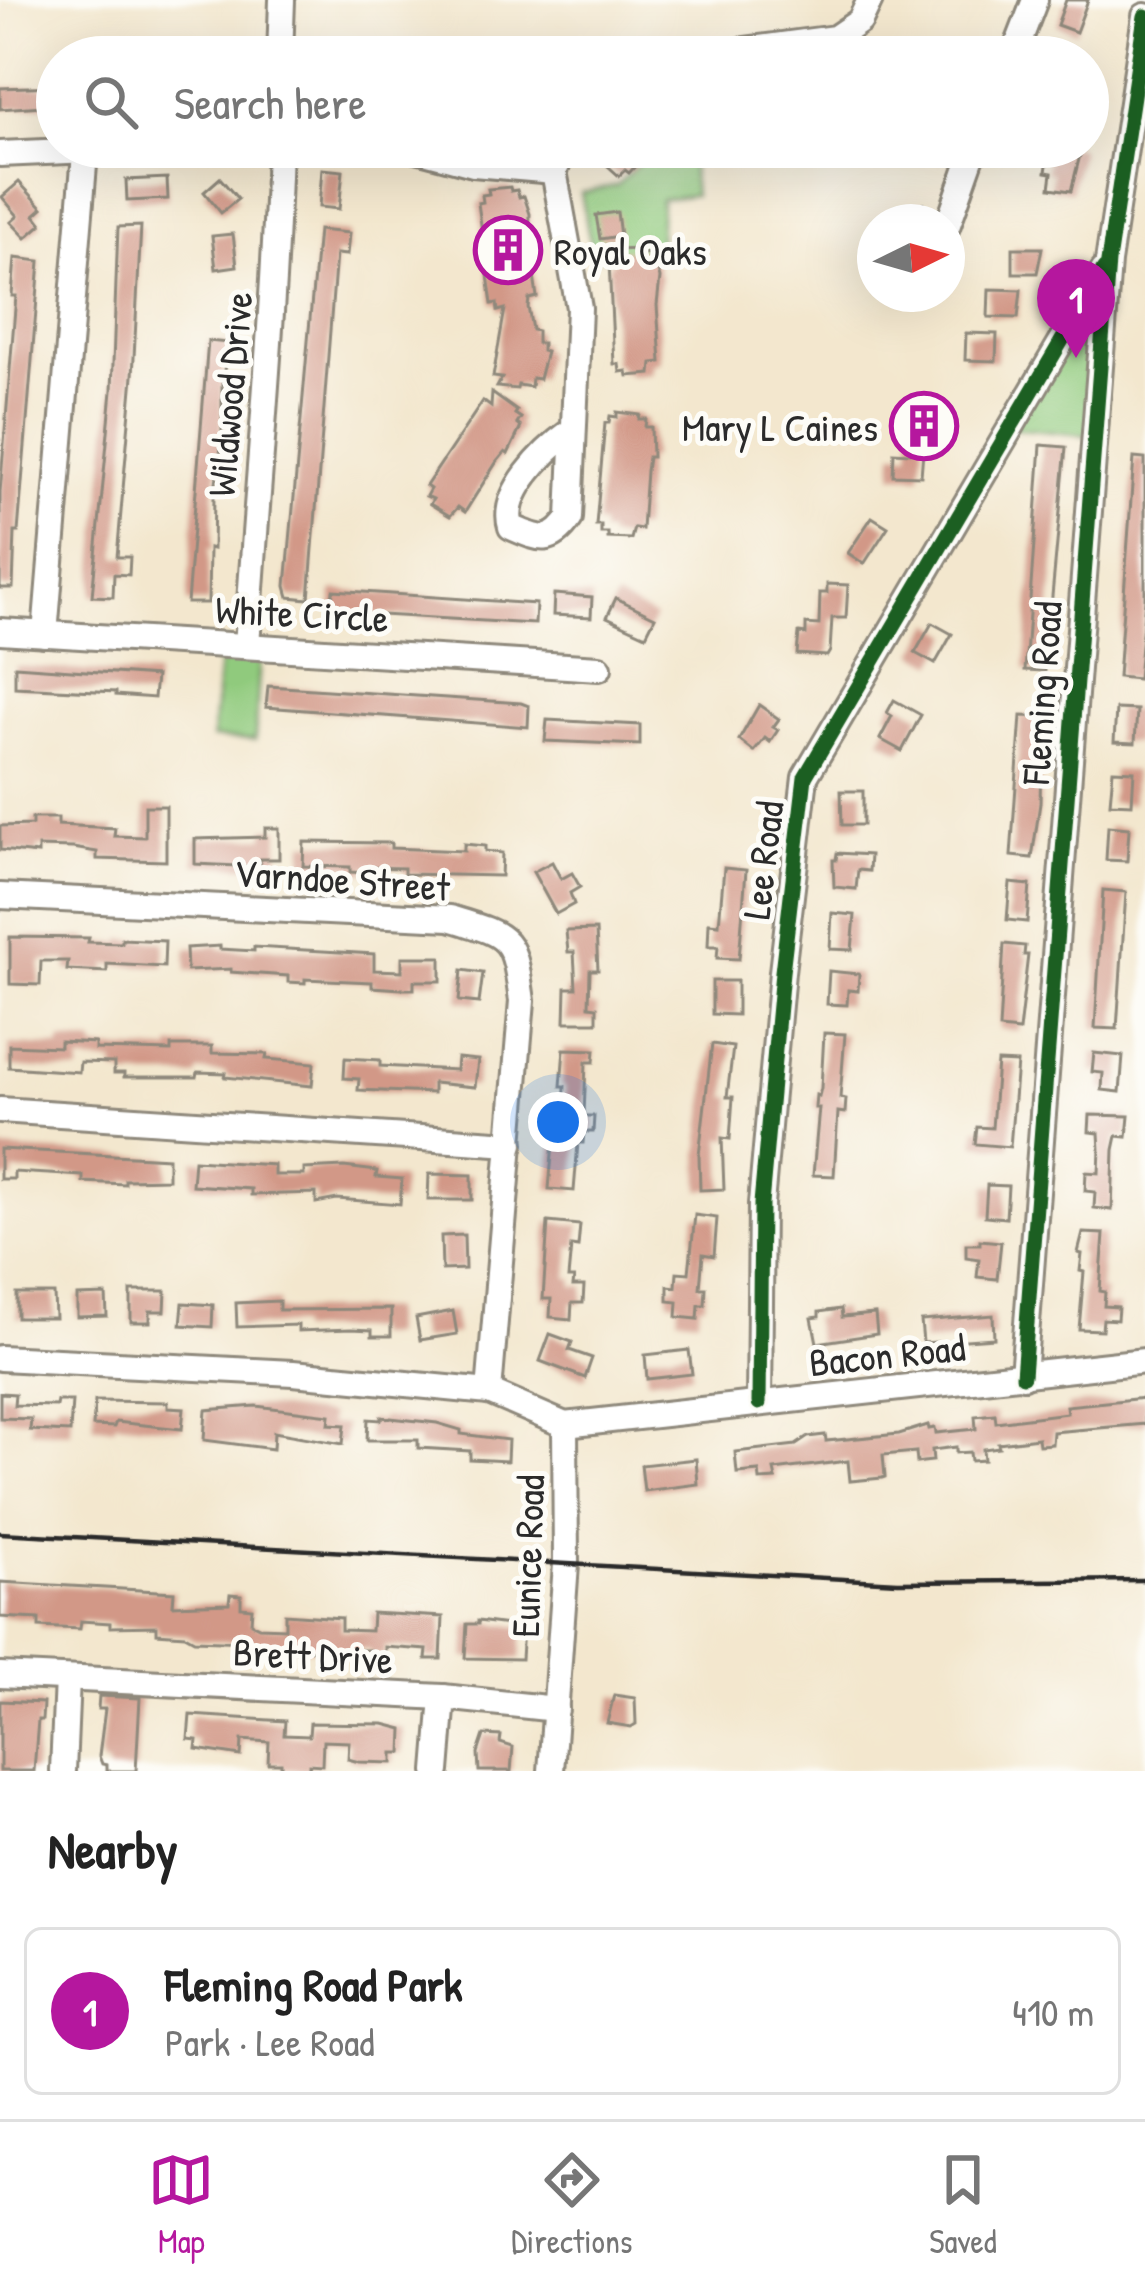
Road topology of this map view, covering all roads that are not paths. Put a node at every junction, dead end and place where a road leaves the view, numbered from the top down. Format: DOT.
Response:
graph roads {
  1 [pos="282,0"];
  2 [pos="870,0"];
  3 [pos="1035,0"];
  4 [pos="1145,16"];
  5 [pos="281,36"];
  6 [pos="839,36"];
  7 [pos="1021,36"];
  8 [pos="0,154"];
  9 [pos="36,154"];
  10 [pos="84,168"];
  11 [pos="278,168"];
  12 [pos="519,168"];
  13 [pos="556,168"];
  14 [pos="968,168"];
  15 [pos="554,171"];
  16 [pos="955,204"];
  17 [pos="1108,262"];
  18 [pos="570,432"];
  19 [pos="0,632"];
  20 [pos="45,634"];
  21 [pos="248,646"];
  22 [pos="598,668"];
  23 [pos="0,896"];
  24 [pos="0,1110"];
  25 [pos="511,1144"];
  26 [pos="0,1358"];
  27 [pos="1145,1361"];
  28 [pos="1023,1376"];
  29 [pos="490,1392"];
  30 [pos="759,1403"];
  31 [pos="565,1425"];
  32 [pos="0,1675"];
  33 [pos="67,1679"];
  34 [pos="443,1697"];
  35 [pos="556,1709"];
  36 [pos="63,1771"];
  37 [pos="437,1771"];
  38 [pos="551,1771"];
  1 -- 5 [label="street"];
  2 -- 6 [label="street"];
  3 -- 7 [label="street"];
  4 -- 17 [label="street, Fleming Road"];
  8 -- 9 [label="street"];
  10 -- 20 [label="street"];
  11 -- 21 [label="street, Wildwood Drive"];
  12 -- 15 [label="street"];
  13 -- 15 [label="street"];
  14 -- 16 [label="street"];
  15 -- 18 [label="street"];
  17 -- 28 [label="street, Fleming Road"];
  17 -- 30 [label="street, Lee Road"];
  19 -- 20 [label="street, White Circle"];
  20 -- 21 [label="street, White Circle"];
  21 -- 22 [label="street, White Circle"];
  23 -- 25 [label="street, Varndoe Street"];
  24 -- 25 [label="street"];
  25 -- 29 [label="street, Varndoe Street"];
  26 -- 29 [label="street"];
  27 -- 28 [label="street, Bacon Road"];
  28 -- 30 [label="street, Bacon Road"];
  29 -- 31 [label="street, Eunice Road"];
  30 -- 31 [label="street, Bacon Road"];
  31 -- 35 [label="street, Eunice Road"];
  32 -- 33 [label="street, Brett Drive"];
  33 -- 34 [label="street, Brett Drive"];
  33 -- 36 [label="street"];
  34 -- 35 [label="street, Brett Drive"];
  34 -- 37 [label="street"];
  35 -- 38 [label="street, Eunice Road"];
}
